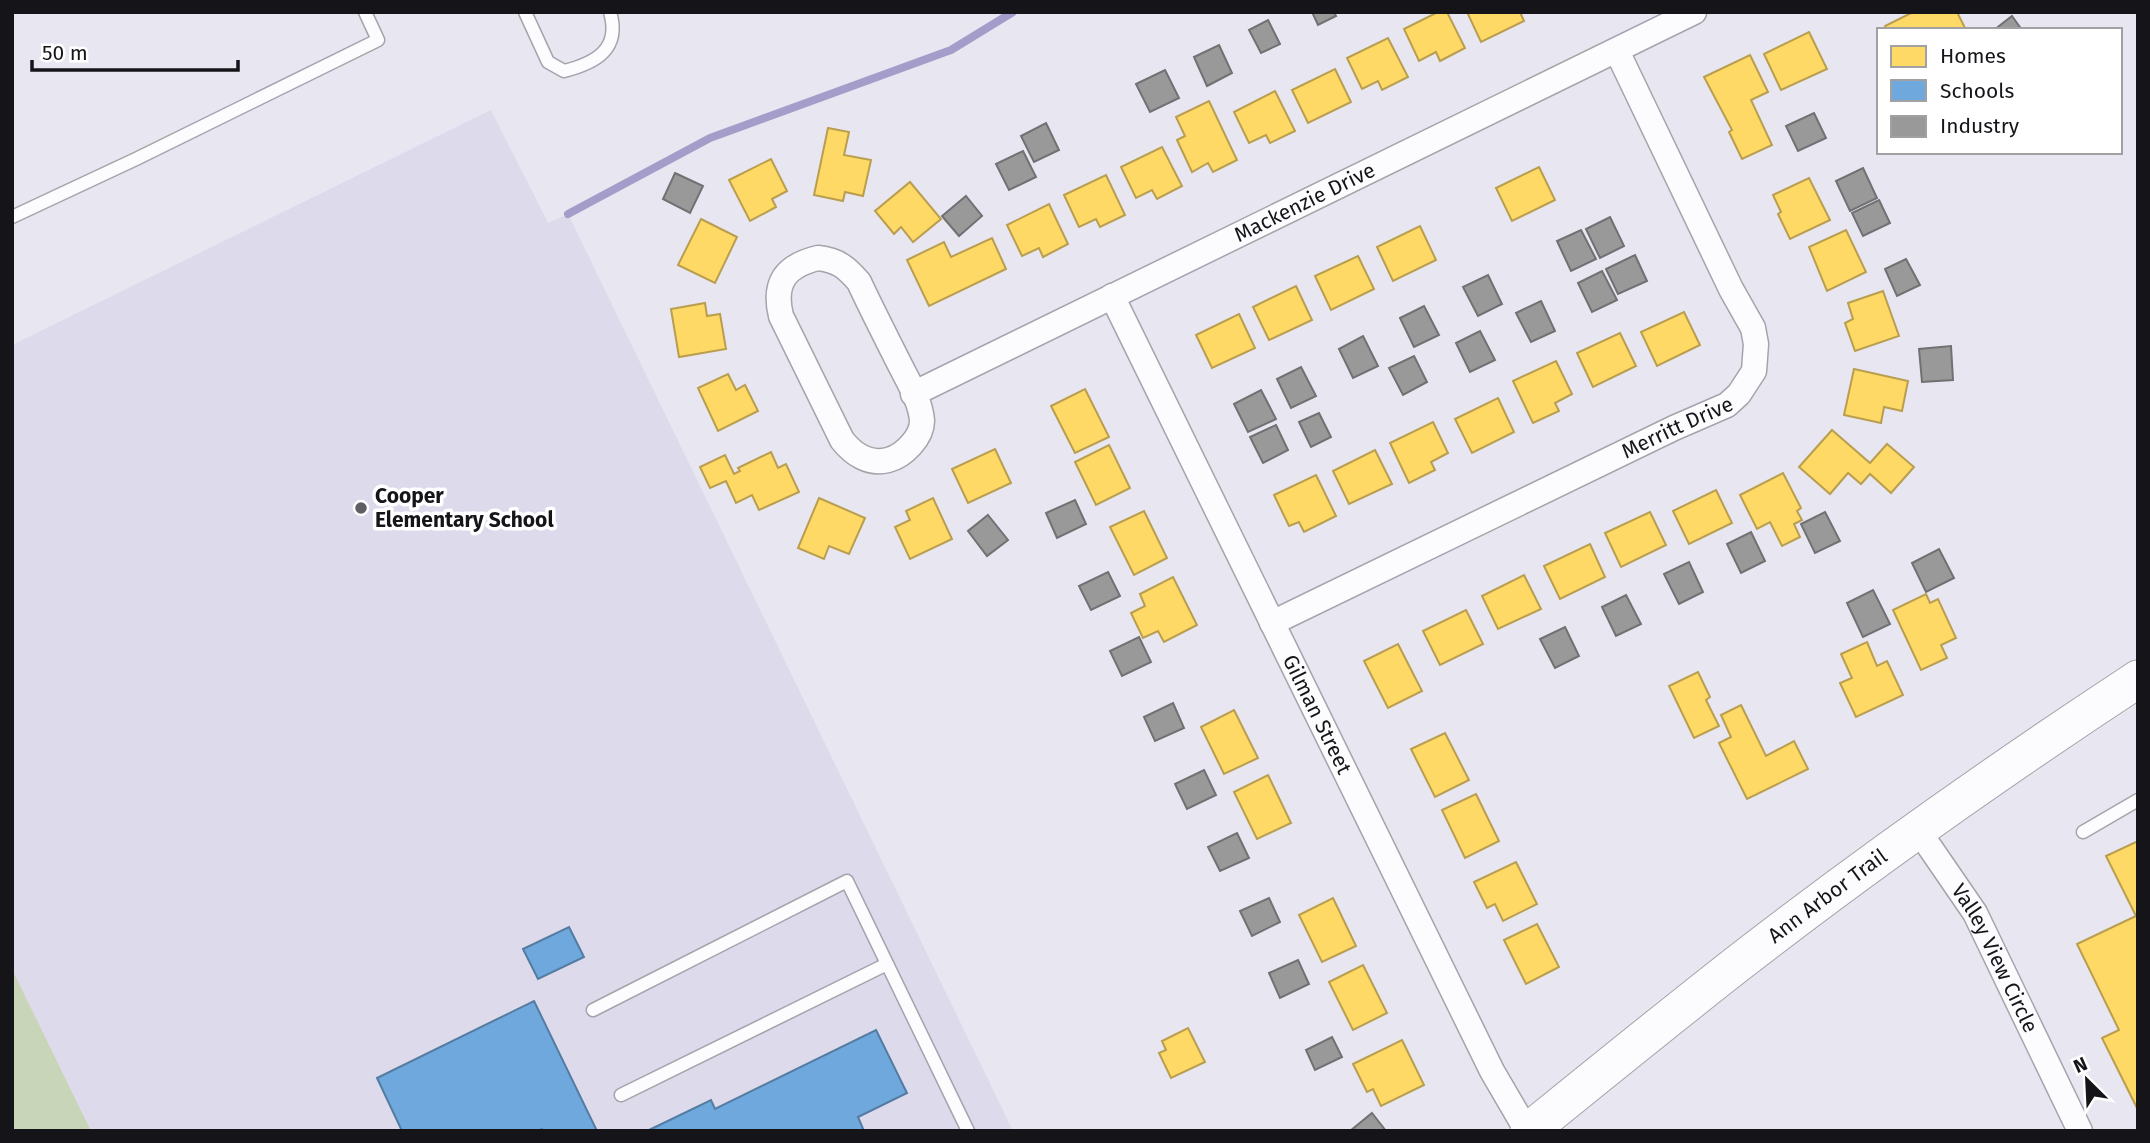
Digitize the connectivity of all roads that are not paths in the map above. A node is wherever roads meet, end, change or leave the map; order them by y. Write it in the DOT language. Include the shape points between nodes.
graph roads {
  1 [pos="365,12"];
  2 [pos="525,12"];
  3 [pos="610,12"];
  4 [pos="1694,12"];
  5 [pos="1617,51"];
  6 [pos="12,217"];
  7 [pos="1112,296"];
  8 [pos="914,394"];
  9 [pos="1272,623"];
  10 [pos="2138,679"];
  11 [pos="2138,800"];
  12 [pos="1918,830"];
  13 [pos="2083,832"];
  14 [pos="887,964"];
  15 [pos="593,1010"];
  16 [pos="621,1095"];
  17 [pos="968,1131"];
  18 [pos="1528,1131"];
  19 [pos="2080,1131"];
  1 -- 6 [label="lane" via="378,40"];
  2 -- 3 [label="lane" via="548,62 564,71 583,66 610,46"];
  4 -- 5 [label="street, Mackenzie Drive"];
  5 -- 7 [label="street, Mackenzie Drive"];
  5 -- 9 [label="street, Merritt Drive" via="1753,328 1757,355 1749,382 1727,405"];
  7 -- 8 [label="street, Mackenzie Drive"];
  7 -- 9 [label="street, Gilman Street"];
  8 -- 8 [label="street" via="922,424 900,455 885,461 862,458 851,451 781,316 780,284 790,270 818,258 832,259 847,268 859,282"];
  9 -- 18 [label="street, Gilman Street" via="1492,1071"];
  10 -- 12 [label="street, Ann Arbor Trail"];
  11 -- 13 [label="lane"];
  12 -- 18 [label="street, Ann Arbor Trail" via="1737,964"];
  12 -- 19 [label="street, Valley View Circle" via="1975,913"];
  14 -- 15 [label="lane" via="847,881"];
  14 -- 16 [label="lane"];
  14 -- 17 [label="lane"];
}
